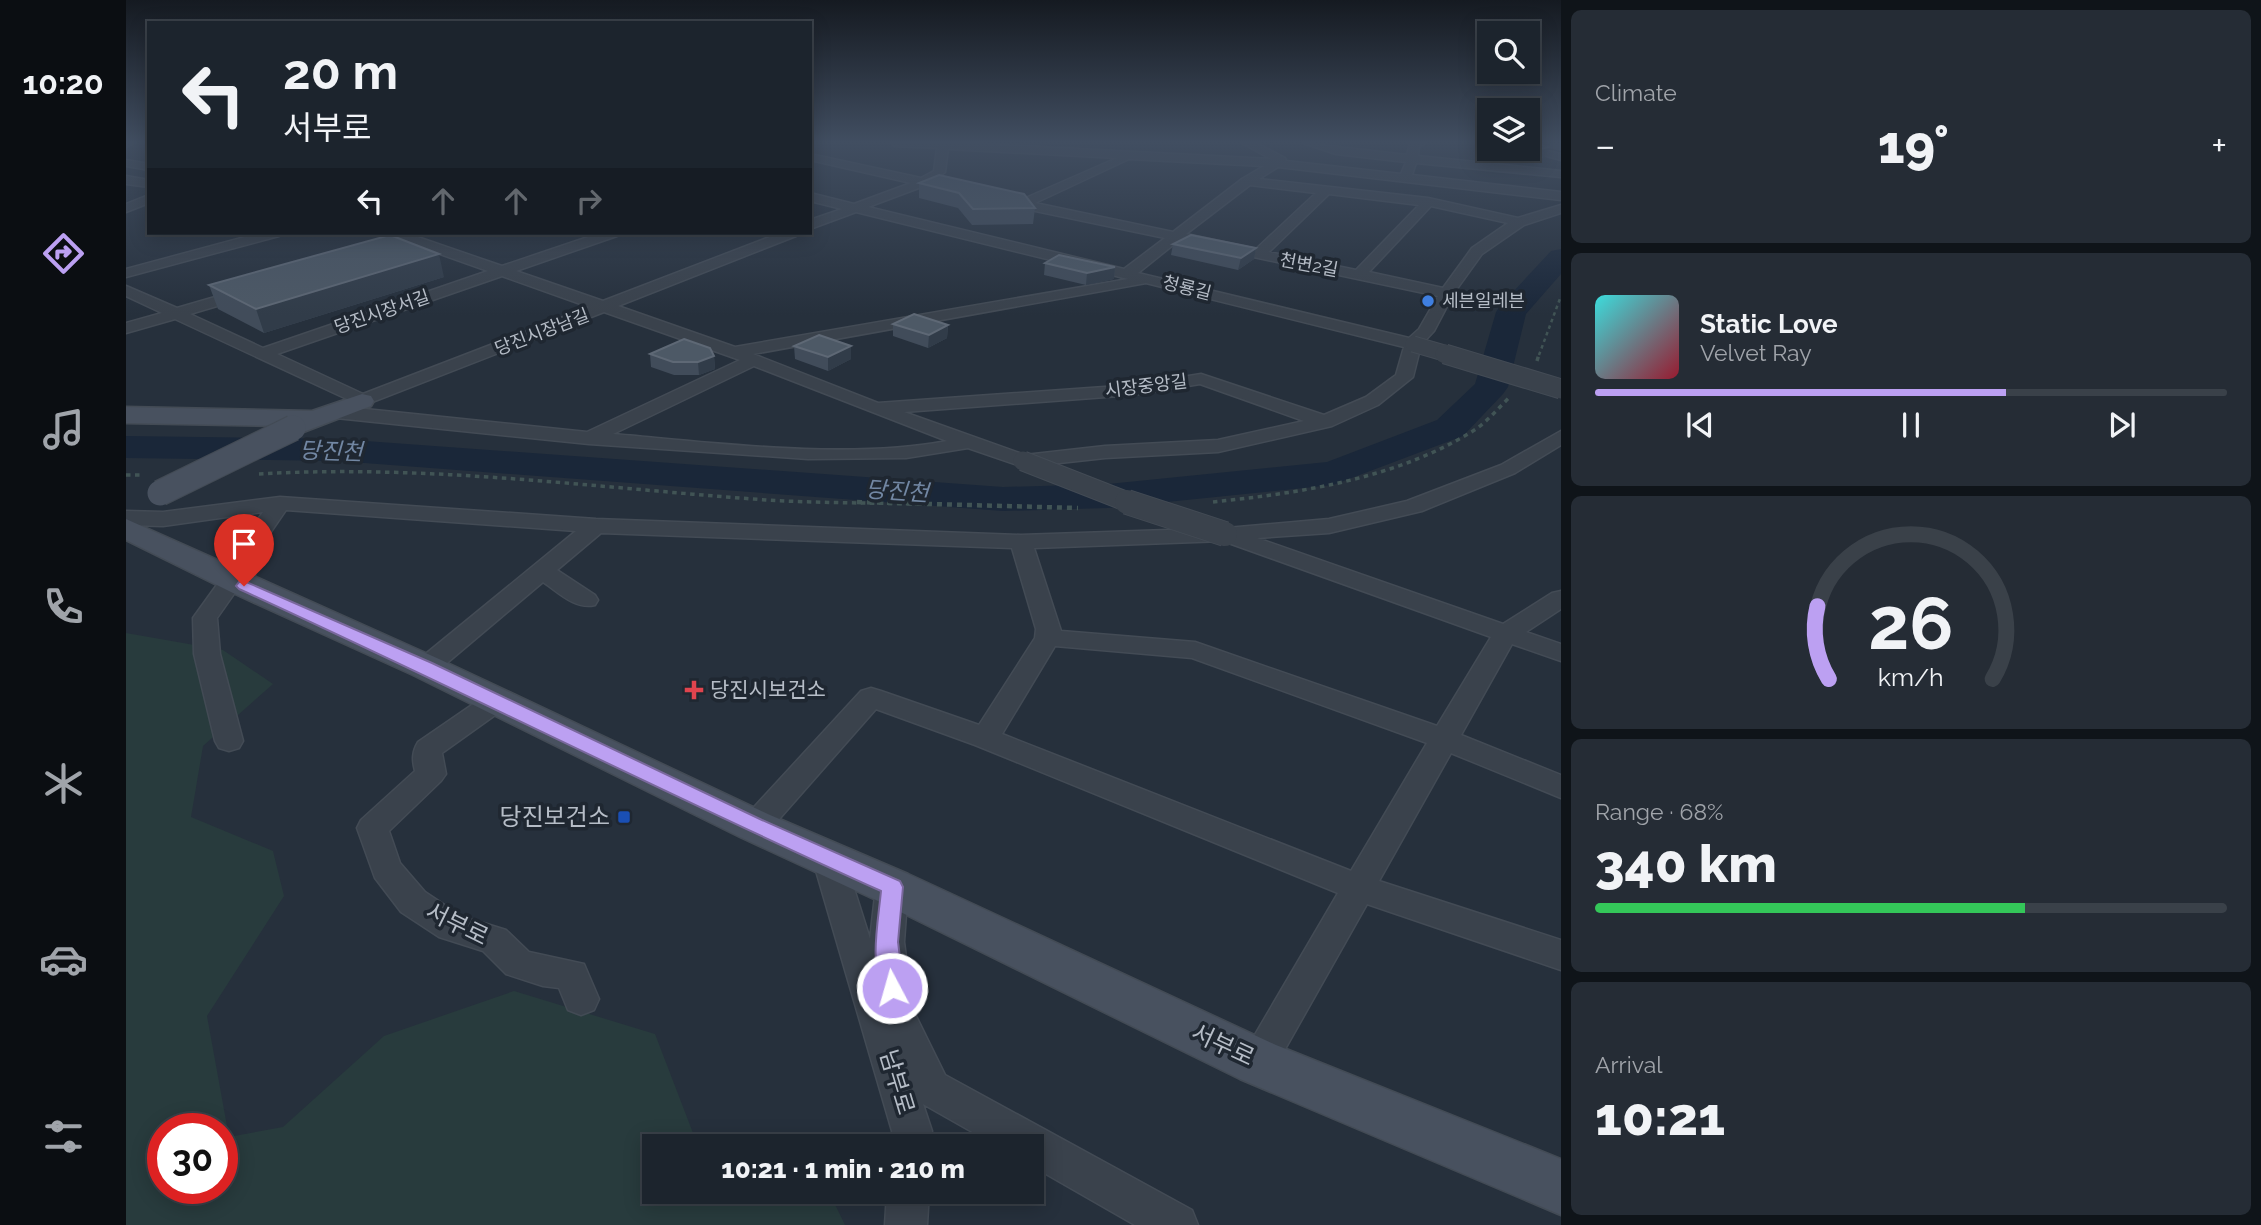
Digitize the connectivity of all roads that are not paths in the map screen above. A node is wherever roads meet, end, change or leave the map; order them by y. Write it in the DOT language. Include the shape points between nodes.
graph roads {
  1 [pos="146,200"];
  2 [pos="823,200"];
  3 [pos="875,200"];
  4 [pos="1005,200"];
  5 [pos="1031,200"];
  6 [pos="1222,200"];
  7 [pos="1315,200"];
  8 [pos="1412,200"];
  9 [pos="1428,202"];
  10 [pos="1023,204"];
  11 [pos="126,208"];
  12 [pos="854,208"];
  13 [pos="1561,209"];
  14 [pos="1519,222"];
  15 [pos="812,224"];
  16 [pos="209,235"];
  17 [pos="266,235"];
  18 [pos="400,235"];
  19 [pos="437,235"];
  20 [pos="606,235"];
  21 [pos="786,235"];
  22 [pos="1176,238"];
  23 [pos="417,241"];
  24 [pos="229,245"];
  25 [pos="391,249"];
  26 [pos="1258,255"];
  27 [pos="502,271"];
  28 [pos="126,273"];
  29 [pos="1127,274"];
  30 [pos="1359,275"];
  31 [pos="1147,279"];
  32 [pos="257,289"];
  33 [pos="126,290"];
  34 [pos="1447,293"];
  35 [pos="607,306"];
  36 [pos="177,314"];
  37 [pos="126,328"];
  38 [pos="1413,344"];
  39 [pos="734,352"];
  40 [pos="262,354"];
  41 [pos="754,360"];
  42 [pos="1561,389"];
  43 [pos="362,401"];
  44 [pos="876,409"];
  45 [pos="126,415"];
  46 [pos="312,420"];
  47 [pos="1325,422"];
  48 [pos="1561,437"];
  49 [pos="588,438"];
  50 [pos="970,442"];
  51 [pos="1023,461"];
  52 [pos="155,484"];
  53 [pos="280,503"];
  54 [pos="126,509"];
  55 [pos="126,518"];
  56 [pos="596,526"];
  57 [pos="126,528"];
  58 [pos="1226,534"];
  59 [pos="1021,542"];
  60 [pos="541,570"];
  61 [pos="238,583"];
  62 [pos="1561,598"];
  63 [pos="586,600"];
  64 [pos="1505,634"];
  65 [pos="1048,638"];
  66 [pos="1561,653"];
  67 [pos="426,667"];
  68 [pos="495,702"];
  69 [pos="985,738"];
  70 [pos="1444,739"];
  71 [pos="229,741"];
  72 [pos="1561,787"];
  73 [pos="755,826"];
  74 [pos="828,857"];
  75 [pos="892,887"];
  76 [pos="1359,888"];
  77 [pos="1561,955"];
  78 [pos="581,999"];
  79 [pos="1258,1062"];
  80 [pos="912,1134"];
  81 [pos="1561,1187"];
  82 [pos="907,1204"];
  83 [pos="906,1225"];
  84 [pos="1177,1225"];
  1 -- 11 [label="street"];
  2 -- 12 [label="street, 청룡길"];
  3 -- 12 [label="street"];
  4 -- 10 [label="street"];
  5 -- 10 [label="street"];
  6 -- 22 [label="street"];
  7 -- 26 [label="street, 천변2길"];
  8 -- 9 [label="street"];
  9 -- 14 [label="street"];
  9 -- 30 [label="street, 천변2길"];
  10 -- 22 [label="street, 천변2길"];
  12 -- 15 [label="street"];
  12 -- 29 [label="street, 청룡길"];
  13 -- 14 [label="street"];
  14 -- 34 [label="street" via="1477,251"];
  16 -- 24 [label="street"];
  17 -- 24 [label="street"];
  18 -- 23 [label="street, 시장중앙길"];
  19 -- 23 [label="street"];
  20 -- 27 [label="street"];
  21 -- 35 [label="street, 당진시장남길"];
  22 -- 26 [label="street, 천변2길"];
  22 -- 29 [label="street"];
  23 -- 25 [label="street"];
  23 -- 27 [label="street, 시장중앙길"];
  24 -- 28 [label="street"];
  26 -- 30 [label="street, 천변2길"];
  27 -- 35 [label="street, 시장중앙길"];
  27 -- 40 [label="street, 당진시장서길"];
  29 -- 31 [label="street, 청룡길"];
  30 -- 34 [label="street, 천변2길"];
  31 -- 38 [label="street, 청룡길"];
  31 -- 39 [label="street, 시장중앙길"];
  32 -- 36 [label="street"];
  33 -- 36 [label="street"];
  34 -- 38 [label="street" via="1426,331"];
  35 -- 39 [label="street, 시장중앙길"];
  35 -- 43 [label="street, 당진시장남길"];
  36 -- 37 [label="street"];
  36 -- 40 [label="street"];
  38 -- 42 [label="street, 청룡길, bridge"];
  38 -- 47 [label="street" via="1404,377 1372,401"];
  39 -- 41 [label="street, 시장중앙길"];
  40 -- 43 [label="street"];
  41 -- 44 [label="street, 시장중앙길"];
  41 -- 49 [label="street"];
  43 -- 46 [label="main road, 당진시장남길"];
  44 -- 47 [label="street, 시장중앙길" via="1133,390 1201,379"];
  44 -- 50 [label="street, 시장중앙길"];
  45 -- 46 [label="main road"];
  46 -- 49 [label="street"];
  46 -- 52 [label="main road, 당진시장남길, bridge"];
  47 -- 51 [label="street" via="1218,446"];
  48 -- 58 [label="street" via="1508,469 1413,506 1329,526"];
  49 -- 50 [label="street" via="798,454 930,452"];
  50 -- 51 [label="street, 시장중앙길"];
  51 -- 58 [label="street, 시장중앙길, bridge" via="1108,496"];
  52 -- 54 [label="street"];
  53 -- 55 [label="street, 시장중앙길" via="163,519"];
  53 -- 56 [label="street, 시장중앙길"];
  53 -- 61 [label="street" via="242,558"];
  56 -- 59 [label="street, 시장중앙길"];
  56 -- 60 [label="street"];
  57 -- 61 [label="main road, 서부로"];
  58 -- 59 [label="street, 시장중앙길"];
  58 -- 64 [label="street, 시장중앙길"];
  59 -- 65 [label="street"];
  60 -- 63 [label="street"];
  60 -- 67 [label="street"];
  61 -- 67 [label="main road, 서부로"];
  61 -- 71 [label="street" via="205,618 207,654"];
  62 -- 64 [label="street"];
  64 -- 66 [label="street, 시장중앙길"];
  64 -- 70 [label="street"];
  65 -- 69 [label="street"];
  65 -- 70 [label="street" via="1195,650"];
  67 -- 68 [label="main road, 서부로"];
  68 -- 73 [label="main road, 서부로"];
  68 -- 78 [label="street, 서부로" via="428,749 431,774 372,828 386,869 413,902 451,927 494,940 518,963 572,975"];
  69 -- 73 [label="street" via="871,697"];
  69 -- 76 [label="street"];
  70 -- 72 [label="street"];
  70 -- 76 [label="street"];
  73 -- 74 [label="main road, 서부로"];
  74 -- 75 [label="main road, 서부로"];
  74 -- 80 [label="street, 남부로"];
  75 -- 79 [label="main road, 서부로"];
  75 -- 84 [label="street" via="887,942 894,1011 931,1088"];
  76 -- 77 [label="street"];
  76 -- 79 [label="street"];
  79 -- 81 [label="main road, 서부로"];
  82 -- 83 [label="street"];
}
